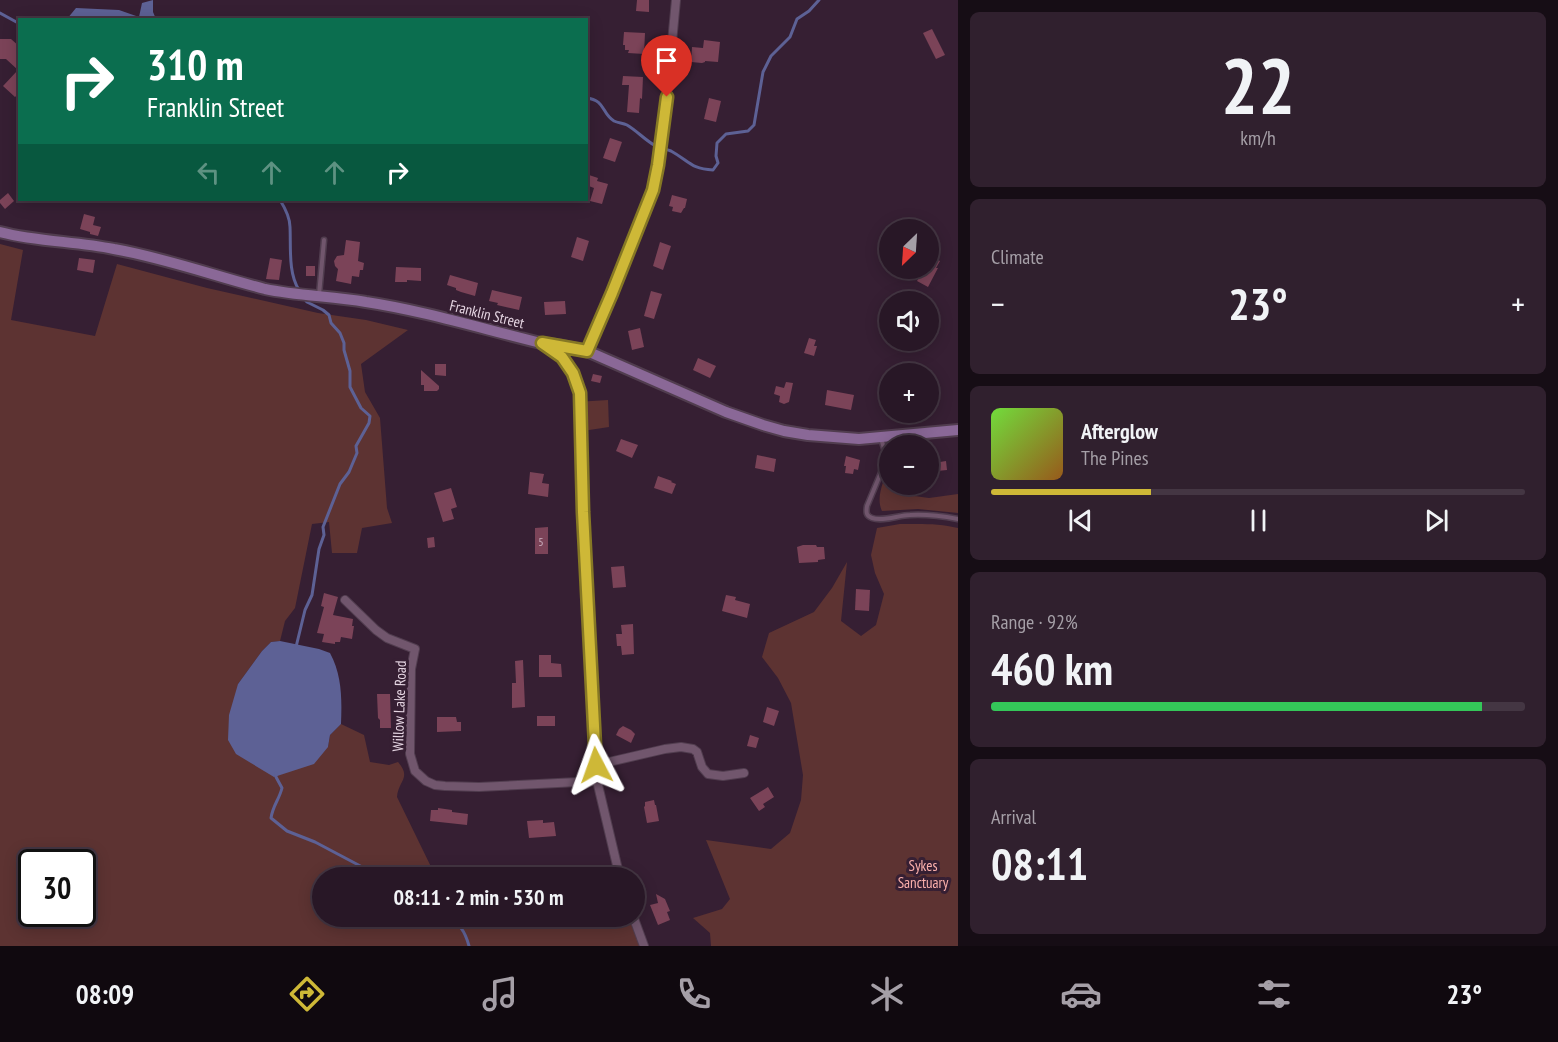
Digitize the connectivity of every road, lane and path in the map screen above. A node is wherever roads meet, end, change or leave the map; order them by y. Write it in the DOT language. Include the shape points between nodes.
graph roads {
  1 [pos="676,0"];
  2 [pos="0,232"];
  3 [pos="324,240"];
  4 [pos="319,296"];
  5 [pos="542,343"];
  6 [pos="587,351"];
  7 [pos="958,430"];
  8 [pos="903,435"];
  9 [pos="879,437"];
  10 [pos="879,480"];
  11 [pos="958,519"];
  12 [pos="345,600"];
  13 [pos="596,765"];
  14 [pos="744,774"];
  15 [pos="598,782"];
  16 [pos="617,867"];
  17 [pos="637,927"];
  18 [pos="645,946"];
  1 -- 6 [label="street" via="657,177"];
  2 -- 4 [label="main road, Franklin Street" via="140,254 265,289"];
  3 -- 4 [label="lane"];
  4 -- 5 [label="main road, Franklin Street" via="405,310"];
  5 -- 6 [label="main road, Franklin Street"];
  5 -- 13 [label="street" via="562,357 580,393"];
  6 -- 9 [label="main road, Franklin Street" via="763,425 808,435"];
  7 -- 8 [label="main road, Franklin Street"];
  10 -- 11 [label="lane" via="866,511 872,518 924,515"];
  12 -- 15 [label="street, Willow Lake Road" via="387,638 415,649 411,669 410,754 415,771 426,781 468,787"];
  13 -- 14 [label="street" via="681,747 697,752 708,774"];
  13 -- 15 [label="street"];
  15 -- 16 [label="street"];
  17 -- 18 [label="street"];
}
